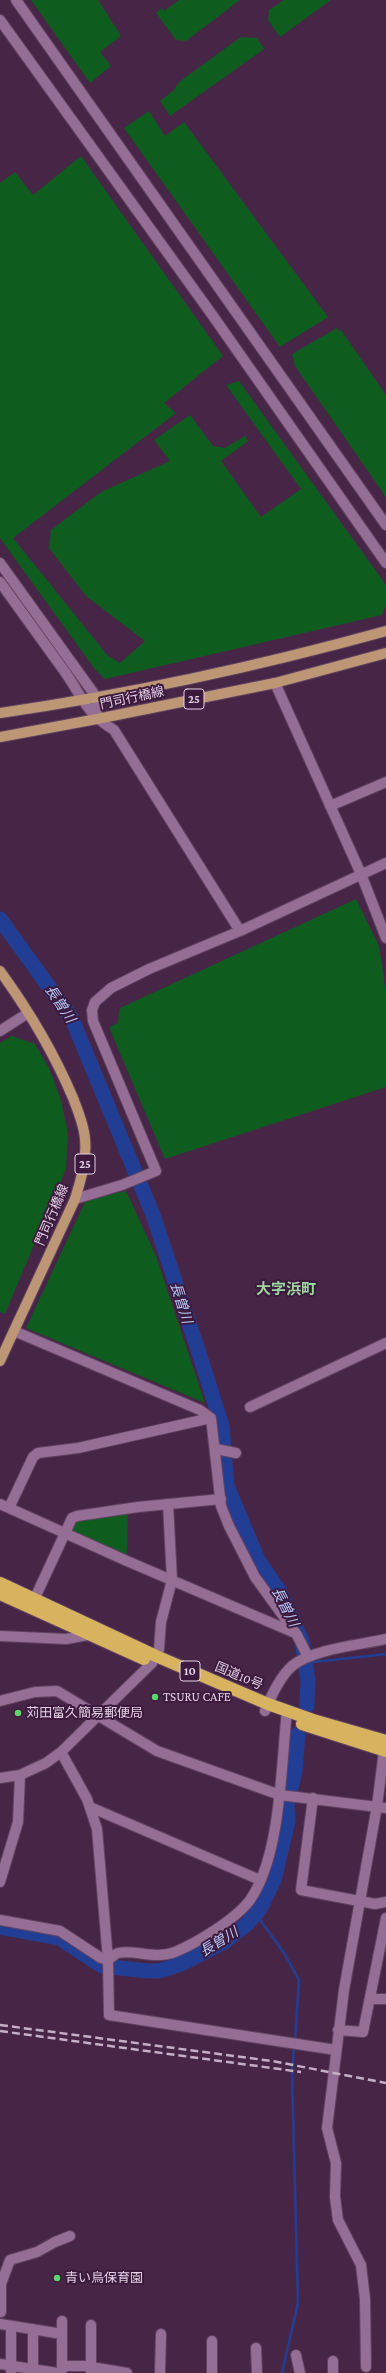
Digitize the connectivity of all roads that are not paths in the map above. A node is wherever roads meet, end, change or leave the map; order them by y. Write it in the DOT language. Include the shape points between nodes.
graph roads {
  1 [pos="16,0"];
  2 [pos="0,20"];
  3 [pos="386,526"];
  4 [pos="0,563"];
  5 [pos="386,563"];
  6 [pos="0,582"];
  7 [pos="386,631"];
  8 [pos="386,653"];
  9 [pos="275,682"];
  10 [pos="97,698"];
  11 [pos="81,701"];
  12 [pos="0,713"];
  13 [pos="97,720"];
  14 [pos="0,736"];
  15 [pos="386,782"];
  16 [pos="330,806"];
  17 [pos="386,863"];
  18 [pos="361,874"];
  19 [pos="240,931"];
  20 [pos="386,938"];
  21 [pos="0,971"];
  22 [pos="28,1013"];
  23 [pos="0,1031"];
  24 [pos="75,1199"];
  25 [pos="14,1331"];
  26 [pos="385,1345"];
  27 [pos="0,1361"];
  28 [pos="250,1407"];
  29 [pos="211,1418"];
  30 [pos="218,1450"];
  31 [pos="236,1453"];
  32 [pos="221,1499"];
  33 [pos="168,1504"];
  34 [pos="4,1506"];
  35 [pos="66,1533"];
  36 [pos="172,1580"];
  37 [pos="0,1583"];
  38 [pos="0,1594"];
  39 [pos="34,1600"];
  40 [pos="107,1632"];
  41 [pos="92,1635"];
  42 [pos="297,1635"];
  43 [pos="0,1636"];
  44 [pos="386,1639"];
  45 [pos="308,1657"];
  46 [pos="154,1659"];
  47 [pos="0,1701"];
  48 [pos="267,1707"];
  49 [pos="98,1715"];
  50 [pos="287,1715"];
  51 [pos="385,1744"];
  52 [pos="61,1752"];
  53 [pos="20,1775"];
  54 [pos="0,1778"];
  55 [pos="280,1795"];
  56 [pos="313,1798"];
  57 [pos="90,1807"];
  58 [pos="381,1807"];
  59 [pos="260,1880"];
  60 [pos="0,1882"];
  61 [pos="358,1900"];
  62 [pos="386,1902"];
  63 [pos="386,1918"];
  64 [pos="0,1920"];
  65 [pos="108,1960"];
  66 [pos="386,1998"];
  67 [pos="370,1999"];
  68 [pos="338,2030"];
  69 [pos="336,2050"];
  70 [pos="70,2236"];
  71 [pos="1,2312"];
  72 [pos="62,2321"];
  73 [pos="0,2324"];
  74 [pos="91,2325"];
  75 [pos="11,2326"];
  76 [pos="33,2329"];
  77 [pos="62,2334"];
  78 [pos="161,2334"];
  79 [pos="212,2340"];
  80 [pos="256,2348"];
  81 [pos="296,2355"];
  82 [pos="333,2361"];
  83 [pos="0,2364"];
  84 [pos="366,2367"];
  85 [pos="11,2370"];
  86 [pos="33,2371"];
  87 [pos="60,2371"];
  88 [pos="91,2371"];
  89 [pos="127,2373"];
  90 [pos="160,2373"];
  91 [pos="212,2373"];
  92 [pos="257,2373"];
  93 [pos="300,2373"];
  94 [pos="333,2373"];
  1 -- 3 [label="street"];
  2 -- 5 [label="street" via="213,316"];
  4 -- 10 [label="street"];
  6 -- 11 [label="street" via="71,680"];
  7 -- 10 [label="main road, 門司行橋線 / 25" via="292,657"];
  8 -- 9 [label="main road, 門司行橋線 / 25"];
  9 -- 13 [label="main road, 門司行橋線 / 25"];
  9 -- 16 [label="street"];
  10 -- 11 [label="main road, 門司行橋線 / 25"];
  10 -- 13 [label="street"];
  11 -- 12 [label="main road, 門司行橋線 / 25"];
  11 -- 13 [label="street"];
  13 -- 14 [label="main road, 門司行橋線 / 25"];
  13 -- 19 [label="street" via="114,730"];
  15 -- 16 [label="street"];
  16 -- 18 [label="street"];
  17 -- 18 [label="street"];
  18 -- 19 [label="street"];
  18 -- 20 [label="street"];
  19 -- 24 [label="street" via="143,972 111,988 95,1002 92,1010 94,1022 156,1171 122,1185"];
  21 -- 22 [label="main road, 門司行橋線 / 25"];
  22 -- 23 [label="street"];
  22 -- 24 [label="main road, 門司行橋線 / 25" via="64,1078 82,1126 86,1155"];
  24 -- 25 [label="main road, 門司行橋線 / 25"];
  25 -- 27 [label="main road, 門司行橋線 / 25"];
  25 -- 29 [label="street" via="200,1410"];
  26 -- 28 [label="street"];
  29 -- 30 [label="street"];
  29 -- 34 [label="street" via="78,1448 38,1453 33,1457"];
  30 -- 31 [label="street"];
  30 -- 32 [label="street"];
  32 -- 33 [label="street"];
  32 -- 42 [label="street" via="229,1526 255,1577"];
  33 -- 35 [label="street" via="77,1516 72,1518"];
  33 -- 36 [label="street"];
  34 -- 35 [label="street"];
  35 -- 36 [label="street"];
  35 -- 39 [label="street"];
  36 -- 42 [label="street"];
  36 -- 46 [label="street" via="161,1622 159,1649"];
  37 -- 39 [label="highway, 国道10号 / 10"];
  38 -- 41 [label="highway, 国道10号 / 10"];
  39 -- 40 [label="highway, 国道10号 / 10"];
  40 -- 41 [label="street"];
  40 -- 46 [label="highway, 国道10号 / 10"];
  41 -- 43 [label="street" via="66,1639"];
  41 -- 46 [label="highway, 国道10号 / 10"];
  42 -- 45 [label="street"];
  44 -- 45 [label="street"];
  45 -- 48 [label="street" via="292,1666 274,1690"];
  46 -- 48 [label="highway, 国道10号 / 10"];
  46 -- 49 [label="street"];
  47 -- 49 [label="street" via="35,1692 57,1691"];
  48 -- 50 [label="highway, 国道10号 / 10"];
  49 -- 52 [label="street"];
  49 -- 55 [label="street" via="157,1751"];
  50 -- 51 [label="highway, 国道10号 / 10" via="321,1732"];
  50 -- 55 [label="street"];
  51 -- 58 [label="street"];
  52 -- 53 [label="street" via="46,1763"];
  52 -- 57 [label="street"];
  53 -- 54 [label="street"];
  53 -- 60 [label="street" via="18,1822"];
  55 -- 56 [label="street"];
  55 -- 59 [label="street" via="268,1861"];
  56 -- 58 [label="street"];
  56 -- 61 [label="street" via="301,1890"];
  57 -- 59 [label="street"];
  57 -- 65 [label="street" via="97,1830"];
  58 -- 61 [label="street"];
  59 -- 65 [label="street" via="250,1900 242,1908 220,1926 176,1951 163,1956 118,1953"];
  61 -- 62 [label="street" via="375,1904"];
  61 -- 68 [label="street"];
  63 -- 67 [label="street"];
  64 -- 65 [label="street" via="60,1931"];
  65 -- 69 [label="street" via="109,2015"];
  66 -- 67 [label="street"];
  67 -- 68 [label="street" via="363,2032"];
  68 -- 69 [label="street"];
  69 -- 84 [label="street" via="328,2128 330,2146 336,2163 335,2197 338,2220 361,2265 366,2299"];
  70 -- 71 [label="street" via="37,2252 10,2260 1,2284"];
  72 -- 77 [label="street"];
  73 -- 75 [label="street"];
  74 -- 88 [label="street"];
  75 -- 76 [label="street"];
  75 -- 85 [label="street"];
  76 -- 77 [label="street"];
  76 -- 86 [label="street"];
  77 -- 87 [label="street"];
  78 -- 90 [label="street"];
  79 -- 91 [label="street"];
  80 -- 92 [label="street"];
  81 -- 93 [label="street"];
  82 -- 94 [label="street"];
  83 -- 85 [label="street"];
  85 -- 86 [label="street"];
  86 -- 87 [label="street"];
  87 -- 88 [label="street" via="85,2366"];
  88 -- 89 [label="street"];
}
